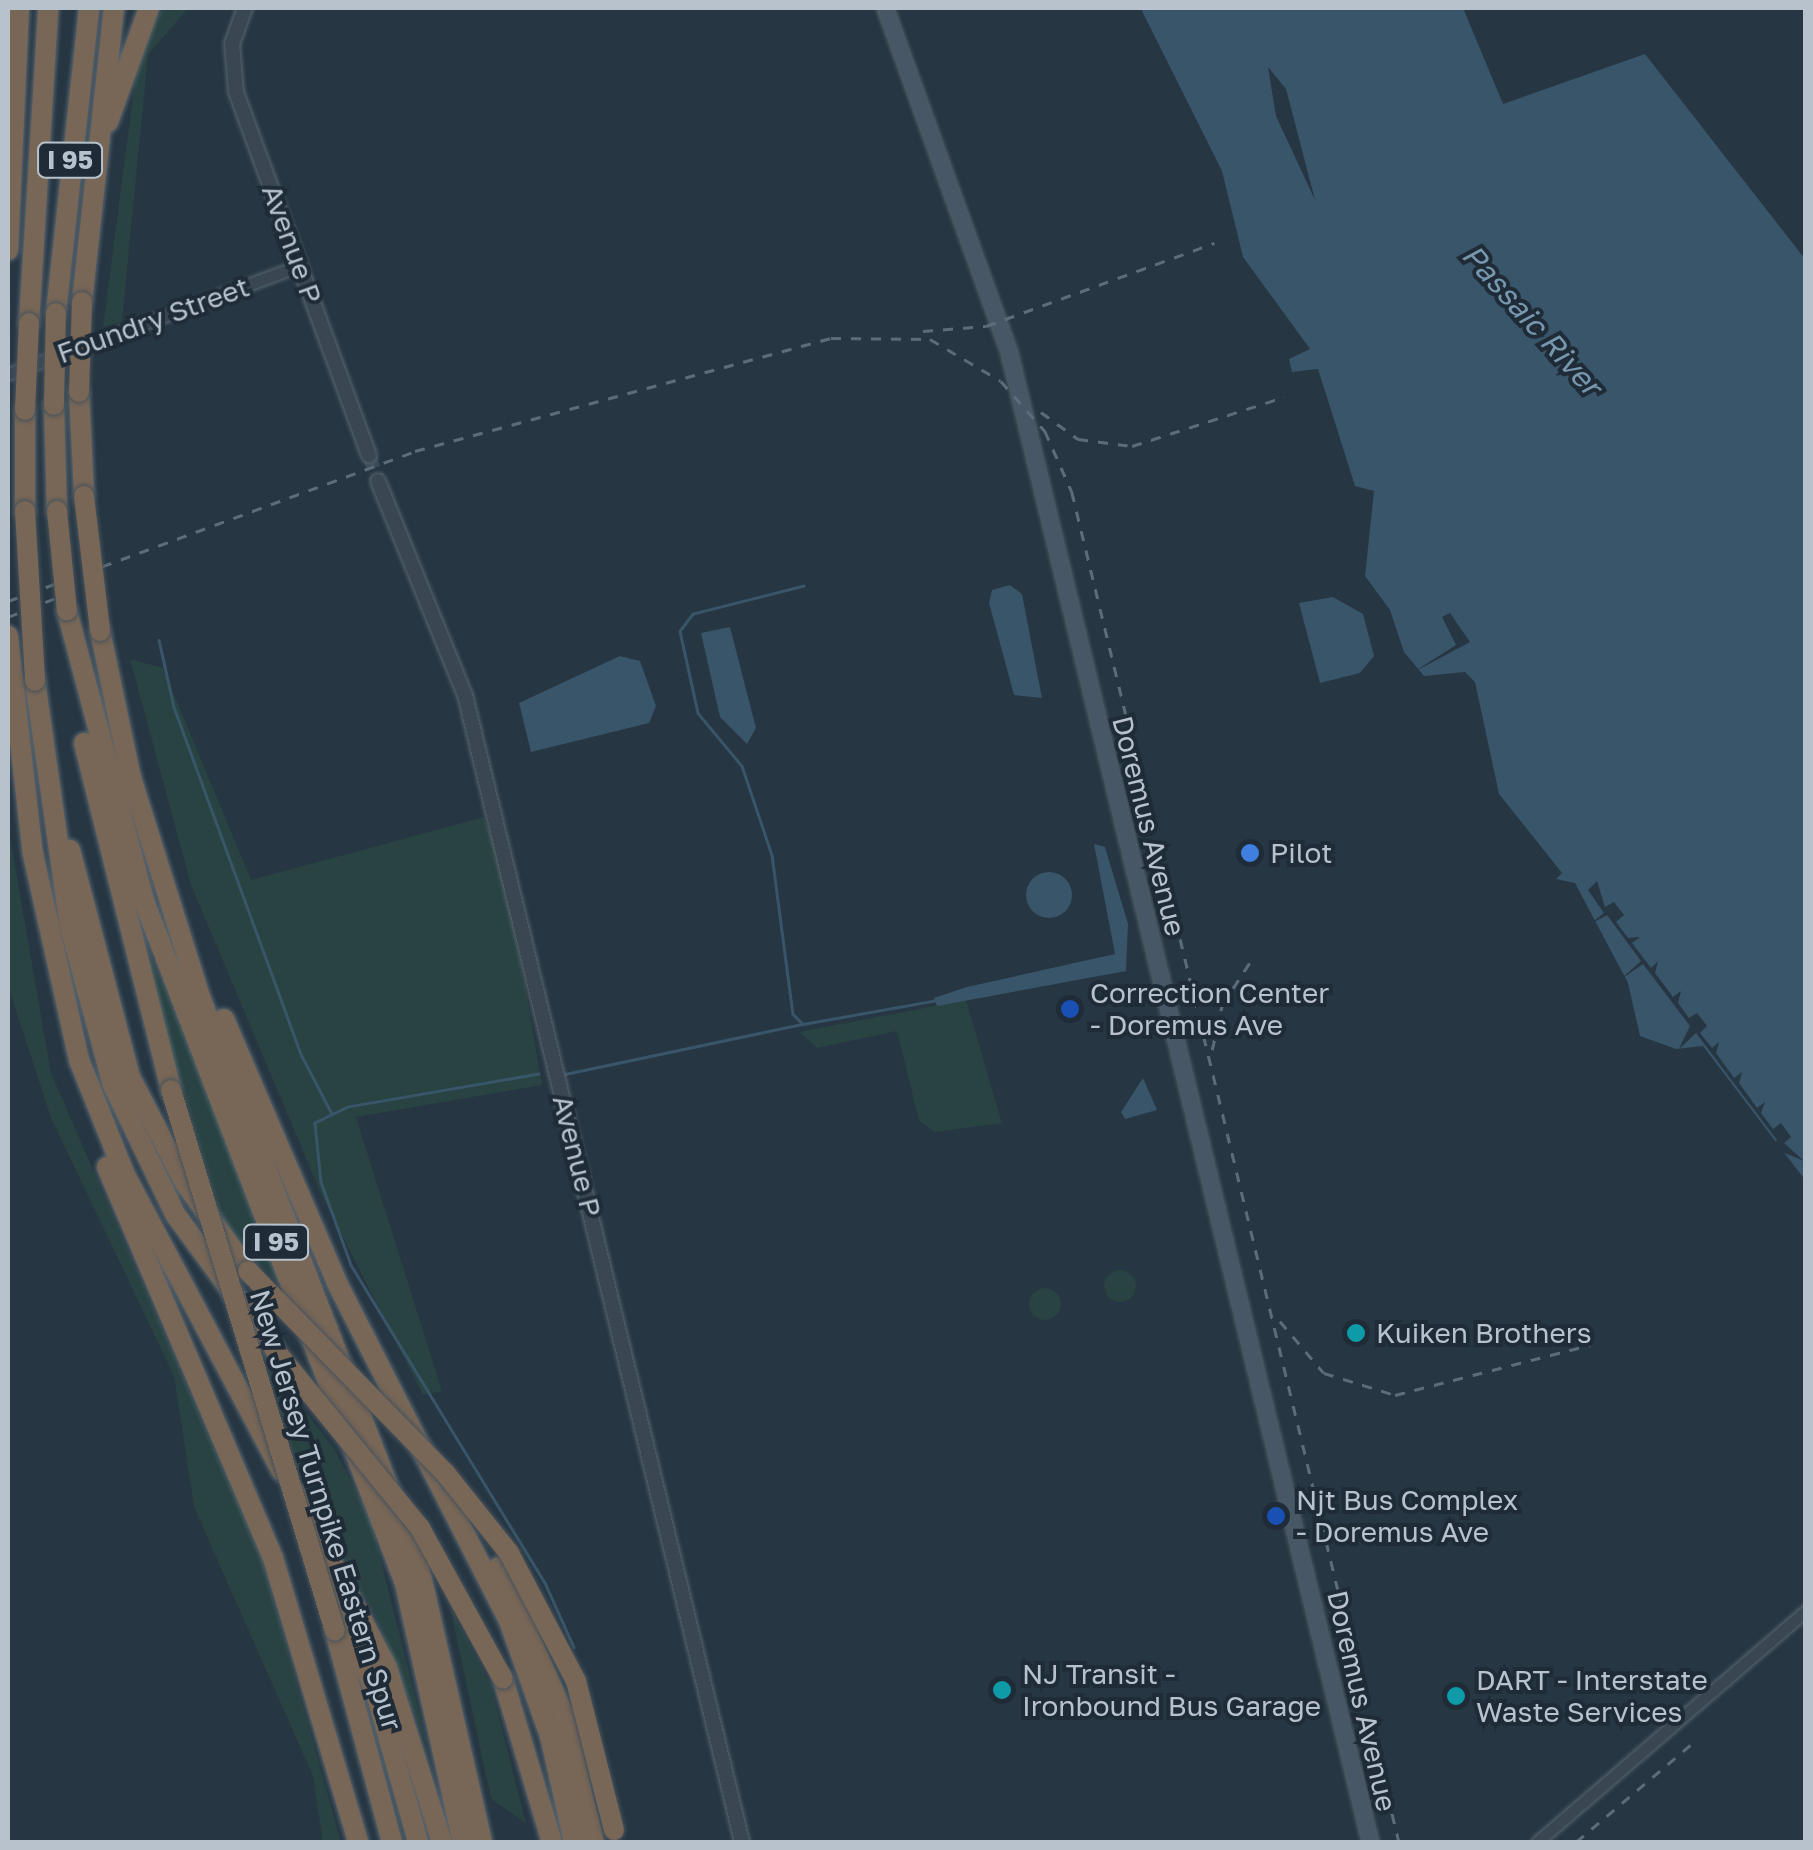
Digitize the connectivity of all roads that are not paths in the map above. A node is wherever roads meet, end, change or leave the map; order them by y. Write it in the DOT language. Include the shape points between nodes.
graph roads {
  1 [pos="19,8"];
  2 [pos="48,8"];
  3 [pos="89,8"];
  4 [pos="114,8"];
  5 [pos="149,8"];
  6 [pos="245,8"];
  7 [pos="884,8"];
  8 [pos="97,152"];
  9 [pos="8,250"];
  10 [pos="299,266"];
  11 [pos="8,374"];
  12 [pos="369,455"];
  13 [pos="378,482"];
  14 [pos="8,636"];
  15 [pos="72,648"];
  16 [pos="39,726"];
  17 [pos="183,937"];
  18 [pos="72,1036"];
  19 [pos="366,1340"];
  20 [pos="284,1475"];
  21 [pos="1806,1610"];
  22 [pos="504,1679"];
  23 [pos="348,1690"];
  24 [pos="614,1836"];
  25 [pos="358,1842"];
  26 [pos="378,1842"];
  27 [pos="392,1842"];
  28 [pos="418,1842"];
  29 [pos="442,1842"];
  30 [pos="463,1842"];
  31 [pos="482,1842"];
  32 [pos="539,1842"];
  33 [pos="552,1842"];
  34 [pos="574,1842"];
  35 [pos="594,1842"];
  36 [pos="742,1842"];
  37 [pos="1370,1842"];
  38 [pos="1537,1842"];
  1 -- 9 [label="highway, I 95"];
  2 -- 16 [label="highway, I 95, bridge" via="26,410 25,511"];
  3 -- 15 [label="highway, New Jersey Turnpike Eastern Spur / I 95, bridge" via="56,313 57,510"];
  4 -- 8 [label="highway, New Jersey Turnpike Eastern Spur / I 95"];
  5 -- 8 [label="highway"];
  6 -- 10 [label="street, Avenue P" via="235,30 236,92"];
  7 -- 37 [label="main road, Doremus Avenue" via="1016,383"];
  8 -- 17 [label="highway, New Jersey Turnpike Eastern Spur / I 95, bridge" via="82,302 84,496 100,631 134,788"];
  10 -- 11 [label="street, Foundry Street"];
  10 -- 12 [label="street, Avenue P"];
  13 -- 36 [label="street, Avenue P" via="465,694"];
  14 -- 18 [label="highway" via="39,894"];
  15 -- 23 [label="highway, New Jersey Turnpike Eastern Spur / I 95, bridge" via="111,874"];
  15 -- 30 [label="highway, New Jersey Turnpike Eastern Spur / I 95" via="144,902 402,1573"];
  16 -- 22 [label="highway, I 95, bridge" via="70,927 112,1086 174,1214 426,1536"];
  16 -- 24 [label="highway, bridge" via="124,1060 175,1166 248,1271 446,1474 510,1553 576,1681"];
  17 -- 19 [label="highway, New Jersey Turnpike Eastern Spur / I 95"];
  17 -- 31 [label="highway, New Jersey Turnpike Eastern Spur / I 95" via="409,1535 453,1689"];
  18 -- 20 [label="highway" via="125,1175"];
  18 -- 25 [label="highway" via="86,1116 277,1568"];
  19 -- 34 [label="highway, New Jersey Turnpike Eastern Spur / I 95" via="508,1618 550,1736"];
  19 -- 35 [label="highway" via="531,1633 569,1734"];
  20 -- 28 [label="highway" via="367,1668"];
  20 -- 29 [label="highway" via="387,1668"];
  21 -- 38 [label="street"];
  22 -- 32 [label="highway, I 95"];
  22 -- 33 [label="highway, I 95"];
  23 -- 26 [label="highway"];
  23 -- 27 [label="highway, New Jersey Turnpike Eastern Spur"];
}
